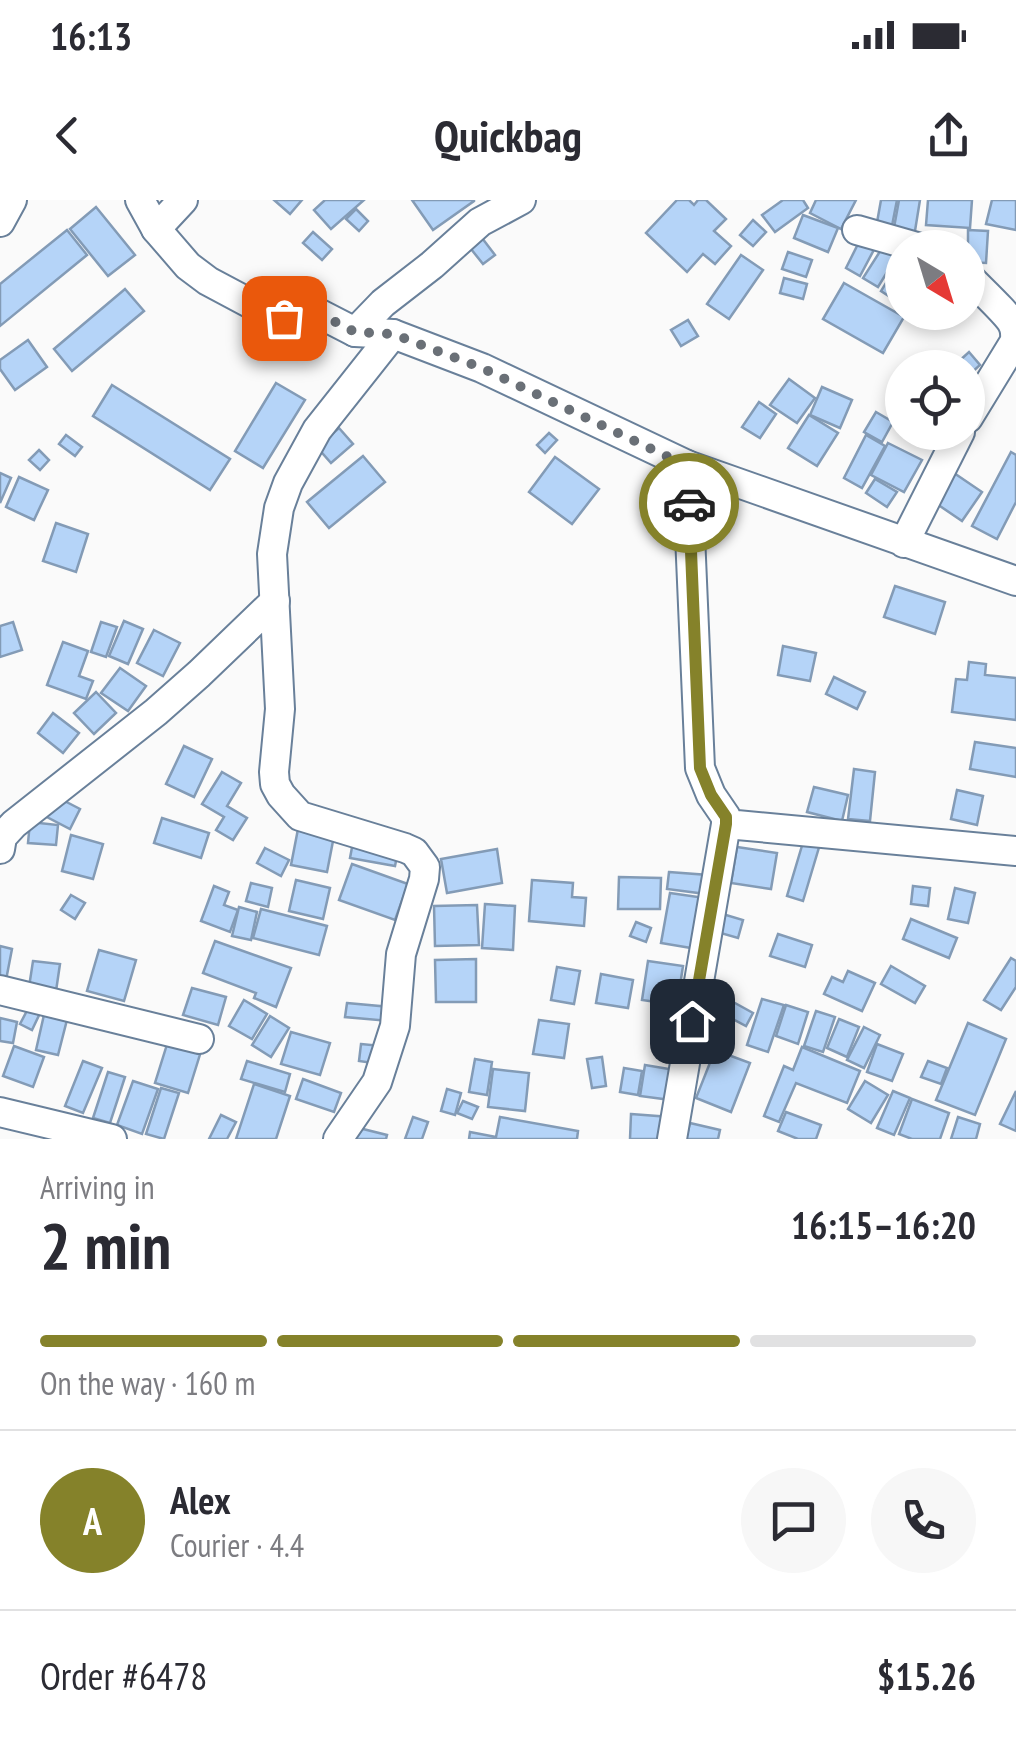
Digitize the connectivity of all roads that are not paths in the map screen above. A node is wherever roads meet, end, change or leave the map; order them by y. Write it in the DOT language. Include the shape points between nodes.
graph roads {
  1 [pos="12,200"];
  2 [pos="140,200"];
  3 [pos="183,200"];
  4 [pos="522,200"];
  5 [pos="0,222"];
  6 [pos="156,229"];
  7 [pos="857,230"];
  8 [pos="885,238"];
  9 [pos="985,295"];
  10 [pos="355,332"];
  11 [pos="393,334"];
  12 [pos="1015,341"];
  13 [pos="985,390"];
  14 [pos="951,450"];
  15 [pos="687,466"];
  16 [pos="904,543"];
  17 [pos="1016,581"];
  18 [pos="275,601"];
  19 [pos="726,824"];
  20 [pos="1,842"];
  21 [pos="1016,851"];
  22 [pos="0,990"];
  23 [pos="198,1039"];
  24 [pos="0,1112"];
  25 [pos="112,1139"];
  26 [pos="338,1139"];
  27 [pos="672,1139"];
  1 -- 5 [label="street"];
  2 -- 6 [label="street"];
  3 -- 6 [label="street"];
  4 -- 10 [label="street" via="480,222"];
  6 -- 10 [label="street" via="188,266 230,294 284,318 318,313"];
  7 -- 8 [label="street"];
  9 -- 12 [label="street" via="1016,328"];
  10 -- 11 [label="street"];
  11 -- 15 [label="street" via="482,368"];
  11 -- 18 [label="street" via="317,430 288,482 274,532"];
  12 -- 13 [label="street"];
  14 -- 16 [label="street"];
  15 -- 16 [label="street"];
  15 -- 19 [label="street" via="700,768"];
  16 -- 17 [label="street"];
  18 -- 20 [label="street" via="171,700 22,817"];
  18 -- 26 [label="street" via="280,709 274,772 281,795 306,818 405,848 425,867 401,954 395,1026 377,1082"];
  19 -- 21 [label="street"];
  19 -- 27 [label="street"];
  22 -- 23 [label="street"];
  24 -- 25 [label="street"];
}
